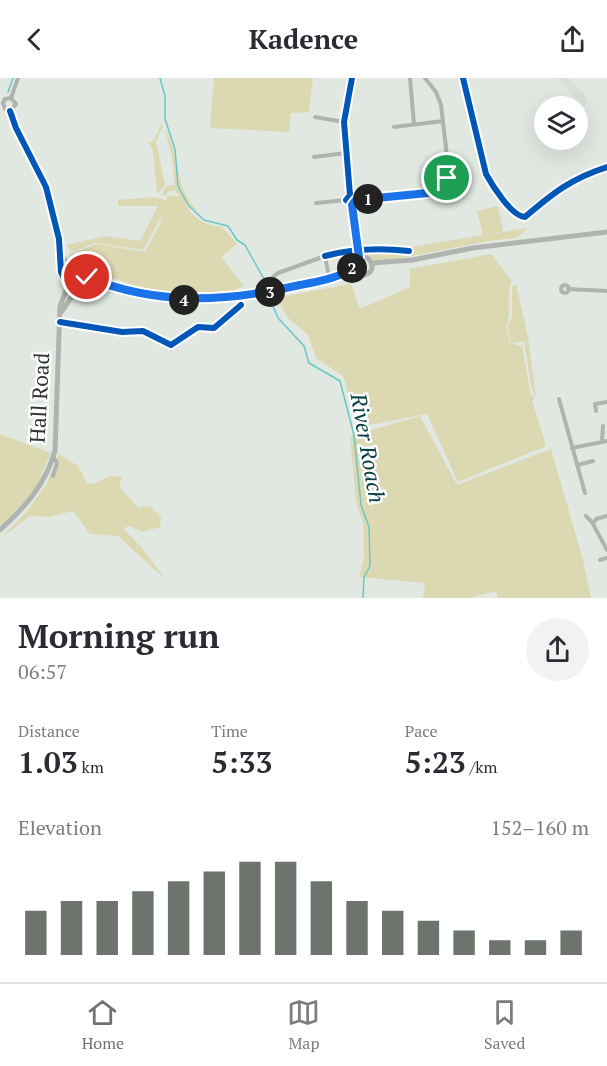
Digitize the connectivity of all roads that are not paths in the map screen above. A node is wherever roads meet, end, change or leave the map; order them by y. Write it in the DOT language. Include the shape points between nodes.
graph roads {
  1 [pos="18,78"];
  2 [pos="352,78"];
  3 [pos="410,78"];
  4 [pos="426,79"];
  5 [pos="462,79"];
  6 [pos="11,98"];
  7 [pos="2,103"];
  8 [pos="10,111"];
  9 [pos="315,117"];
  10 [pos="443,121"];
  11 [pos="344,122"];
  12 [pos="414,124"];
  13 [pos="394,127"];
  14 [pos="346,153"];
  15 [pos="314,157"];
  16 [pos="607,166"];
  17 [pos="350,195"];
  18 [pos="346,200"];
  19 [pos="356,200"];
  20 [pos="316,203"];
  21 [pos="352,205"];
  22 [pos="607,233"];
  23 [pos="60,250"];
  24 [pos="409,251"];
  25 [pos="359,254"];
  26 [pos="325,256"];
  27 [pos="372,265"];
  28 [pos="354,271"];
  29 [pos="71,272"];
  30 [pos="79,274"];
  31 [pos="329,277"];
  32 [pos="319,281"];
  33 [pos="67,283"];
  34 [pos="78,285"];
  35 [pos="262,286"];
  36 [pos="568,289"];
  37 [pos="122,290"];
  38 [pos="607,291"];
  39 [pos="241,305"];
  40 [pos="60,322"];
  41 [pos="594,398"];
  42 [pos="559,399"];
  43 [pos="607,402"];
  44 [pos="595,404"];
  45 [pos="596,411"];
  46 [pos="603,426"];
  47 [pos="605,441"];
  48 [pos="572,448"];
  49 [pos="53,456"];
  50 [pos="593,461"];
  51 [pos="577,465"];
  52 [pos="53,476"];
  53 [pos="585,493"];
  54 [pos="586,516"];
  55 [pos="607,516"];
  56 [pos="593,523"];
  57 [pos="0,530"];
  58 [pos="607,550"];
  59 [pos="607,558"];
  60 [pos="600,560"];
  1 -- 6 [label="street"];
  2 -- 11 [label="street"];
  3 -- 12 [label="street"];
  4 -- 10 [label="street" via="439,98"];
  5 -- 16 [label="street" via="486,174 518,215 525,217 558,188"];
  6 -- 7 [label="street"];
  6 -- 8 [label="street" via="16,104"];
  7 -- 8 [label="street"];
  8 -- 23 [label="street, Hall Road" via="46,187"];
  9 -- 11 [label="street"];
  10 -- 12 [label="street"];
  10 -- 19 [label="street" via="448,172 440,189"];
  11 -- 14 [label="street"];
  12 -- 13 [label="street"];
  14 -- 15 [label="street"];
  14 -- 17 [label="street"];
  17 -- 18 [label="street"];
  17 -- 19 [label="street"];
  18 -- 20 [label="street"];
  18 -- 21 [label="street"];
  19 -- 21 [label="street"];
  21 -- 25 [label="street"];
  22 -- 27 [label="main road" via="473,248"];
  23 -- 29 [label="street, Hall Road"];
  23 -- 33 [label="street, Hall Road" via="61,272"];
  24 -- 25 [label="street" via="390,249"];
  25 -- 26 [label="street"];
  25 -- 27 [label="main road"];
  25 -- 28 [label="main road" via="353,262"];
  26 -- 31 [label="street"];
  26 -- 35 [label="street" via="278,273"];
  27 -- 28 [label="main road" via="368,275 362,277"];
  28 -- 31 [label="main road"];
  28 -- 32 [label="main road"];
  29 -- 30 [label="main road"];
  29 -- 33 [label="main road"];
  30 -- 34 [label="main road"];
  30 -- 37 [label="main road"];
  31 -- 32 [label="main road"];
  32 -- 37 [label="main road" via="225,299 164,298"];
  33 -- 34 [label="main road"];
  33 -- 40 [label="main road, Hall Road"];
  34 -- 37 [label="main road"];
  34 -- 40 [label="main road, Hall Road" via="65,304"];
  36 -- 38 [label="street"];
  39 -- 40 [label="street" via="214,328 198,327 171,345 143,331 122,332"];
  40 -- 49 [label="main road, Hall Road"];
  41 -- 44 [label="street"];
  42 -- 48 [label="street"];
  43 -- 44 [label="street"];
  44 -- 45 [label="street"];
  46 -- 47 [label="street"];
  47 -- 48 [label="street"];
  48 -- 51 [label="street"];
  49 -- 52 [label="street" via="57,463"];
  49 -- 57 [label="main road, Hall Road" via="33,497"];
  50 -- 51 [label="street"];
  51 -- 53 [label="street"];
  54 -- 56 [label="street"];
  55 -- 56 [label="street"];
  56 -- 58 [label="street"];
  59 -- 60 [label="street"];
}
